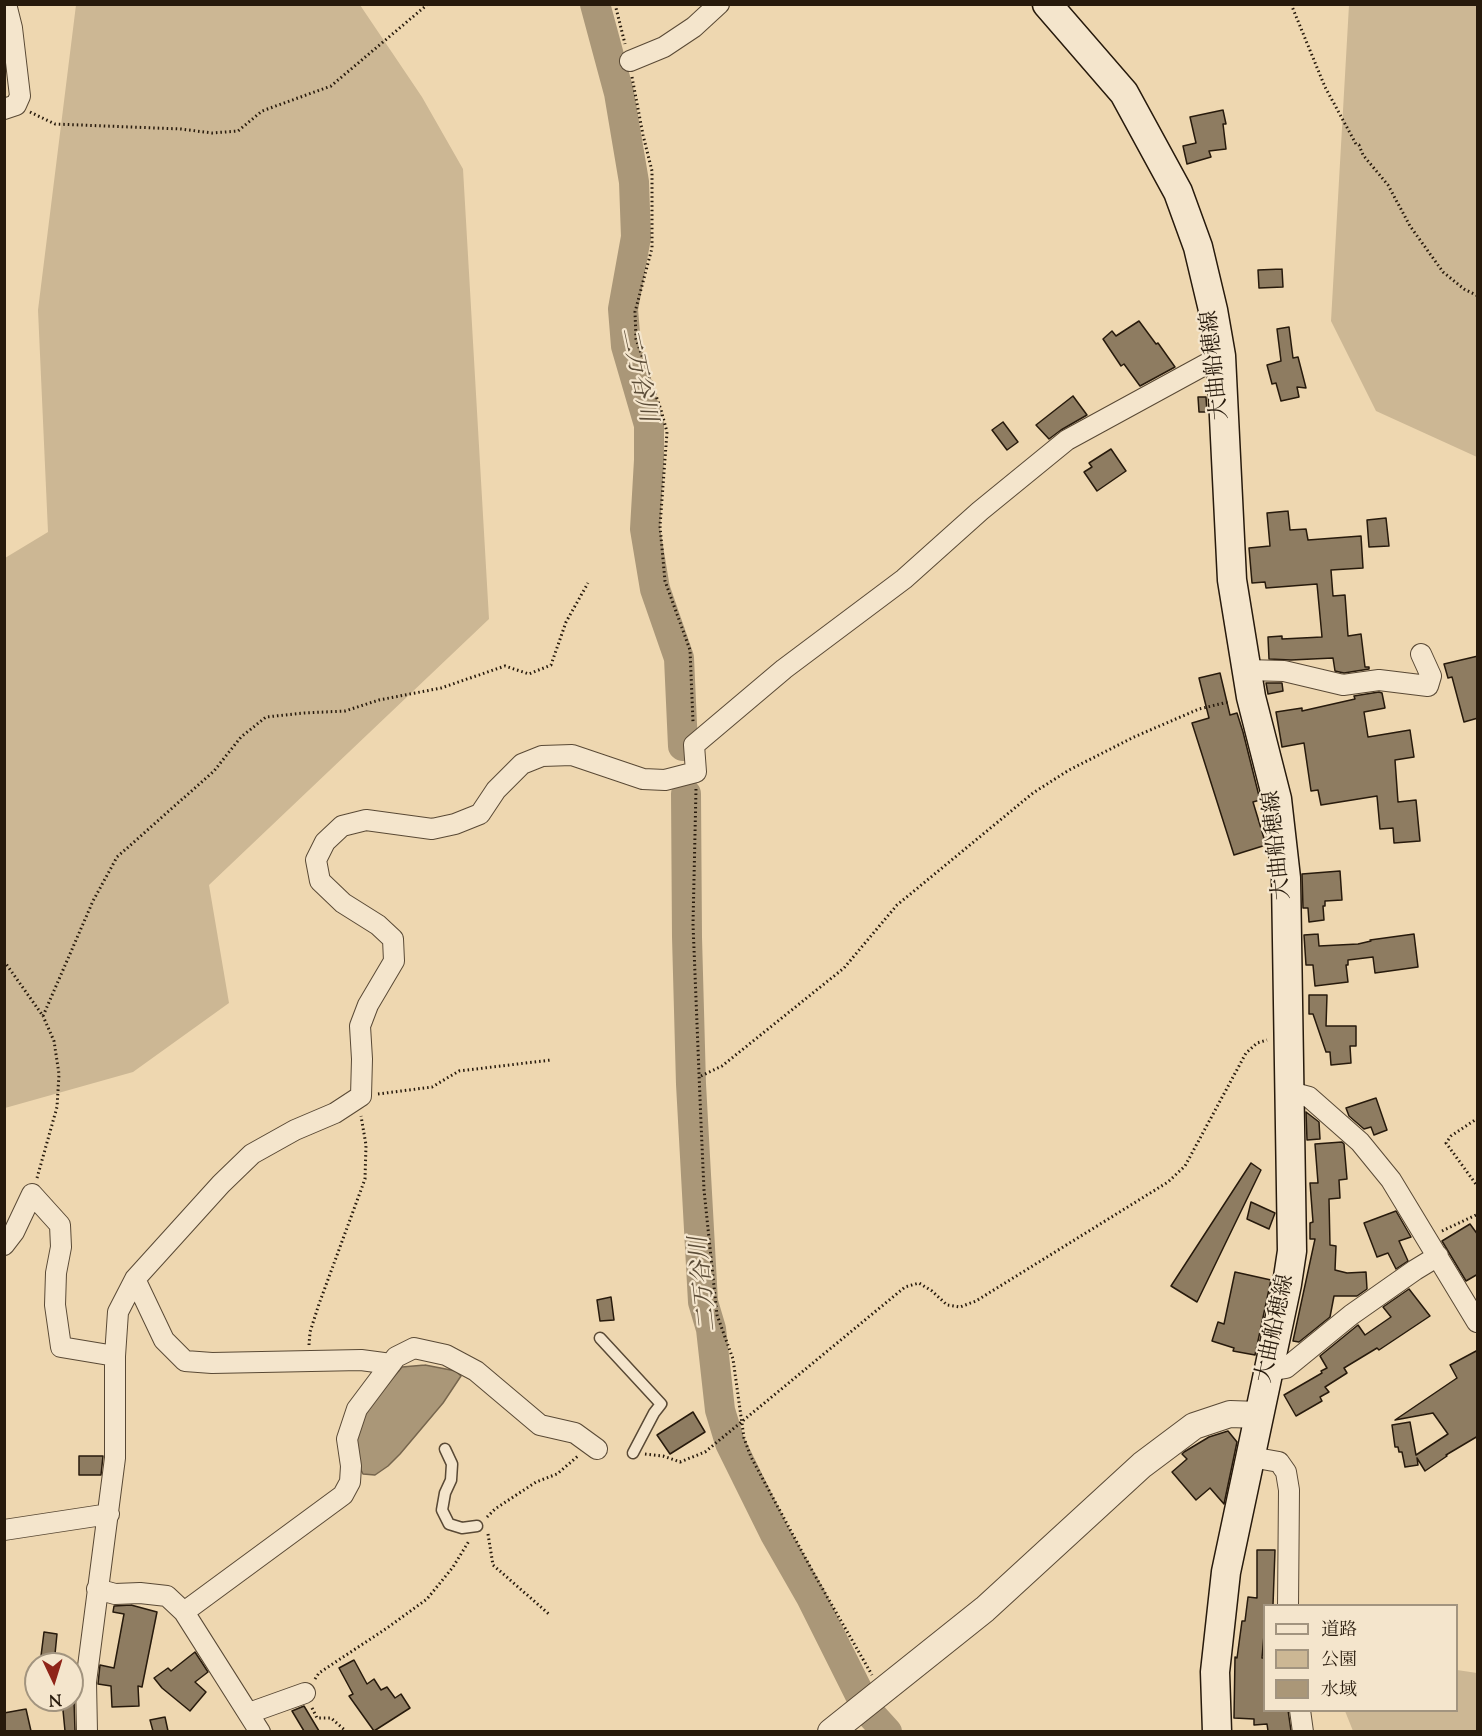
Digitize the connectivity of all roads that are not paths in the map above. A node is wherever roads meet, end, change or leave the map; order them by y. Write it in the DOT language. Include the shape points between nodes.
graph roads {
  1 [pos="6,4"];
  2 [pos="719,4"];
  3 [pos="1047,4"];
  4 [pos="630,61"];
  5 [pos="10,107"];
  6 [pos="1221,356"];
  7 [pos="1421,654"];
  8 [pos="1248,684"];
  9 [pos="1290,1092"];
  10 [pos="4,1245"];
  11 [pos="1438,1256"];
  12 [pos="135,1279"];
  13 [pos="1477,1322"];
  14 [pos="600,1338"];
  15 [pos="115,1356"];
  16 [pos="391,1364"];
  17 [pos="1268,1371"];
  18 [pos="1259,1415"];
  19 [pos="445,1449"];
  20 [pos="597,1449"];
  21 [pos="633,1453"];
  22 [pos="1251,1457"];
  23 [pos="109,1514"];
  24 [pos="482,1528"];
  25 [pos="4,1530"];
  26 [pos="97,1589"];
  27 [pos="1288,1604"];
  28 [pos="184,1612"];
  29 [pos="305,1693"];
  30 [pos="1300,1712"];
  31 [pos="249,1713"];
  32 [pos="840,1724"];
  33 [pos="87,1731"];
  34 [pos="260,1731"];
  35 [pos="1217,1731"];
  36 [pos="1303,1731"];
  1 -- 5 [label="street" via="20,96"];
  2 -- 4 [label="street" via="671,42"];
  3 -- 6 [label="main road, 大曲船穂線" via="1124,93 1178,192 1198,248"];
  6 -- 8 [label="main road, 大曲船穂線" via="1232,580"];
  6 -- 12 [label="street" via="1068,440 904,579 784,669 694,745 696,772 665,780 643,779 572,755 542,756 522,764 496,790 480,814 454,824 432,829 366,820 342,826 325,842 316,860 320,881 393,939 394,961 360,1026 361,1096 252,1154"];
  7 -- 8 [label="street" via="1431,676 1428,686 1379,680 1343,685 1284,671"];
  8 -- 9 [label="main road, 大曲船穂線" via="1276,799 1286,878"];
  9 -- 11 [label="street" via="1309,1097 1360,1142 1391,1180"];
  9 -- 17 [label="main road, 大曲船穂線" via="1292,1251"];
  10 -- 15 [label="street" via="32,1194 60,1225 55,1305 61,1347"];
  11 -- 13 [label="street"];
  11 -- 17 [label="street" via="1351,1315 1286,1368"];
  12 -- 15 [label="street" via="118,1312"];
  12 -- 16 [label="street" via="164,1340 185,1361 361,1360"];
  14 -- 21 [label="lane" via="661,1404"];
  15 -- 23 [label="street" via="115,1458"];
  16 -- 20 [label="street" via="414,1348 446,1355 476,1371 540,1425 575,1433"];
  16 -- 28 [label="street" via="357,1409 348,1439 350,1482 343,1495"];
  17 -- 18 [label="main road, 大曲船穂線"];
  18 -- 22 [label="main road, 大曲船穂線"];
  18 -- 32 [label="street" via="1230,1414 1194,1426 1142,1465 985,1609"];
  19 -- 24 [label="lane" via="452,1464 442,1510 449,1524"];
  22 -- 27 [label="street" via="1279,1462 1286,1472"];
  22 -- 35 [label="main road, 大曲船穂線" via="1226,1572 1215,1672"];
  23 -- 25 [label="street"];
  23 -- 26 [label="street"];
  26 -- 28 [label="street" via="115,1594 167,1596"];
  26 -- 33 [label="street" via="86,1682"];
  28 -- 31 [label="street"];
  29 -- 31 [label="street"];
  30 -- 36 [label="street"];
  31 -- 34 [label="street"];
}
